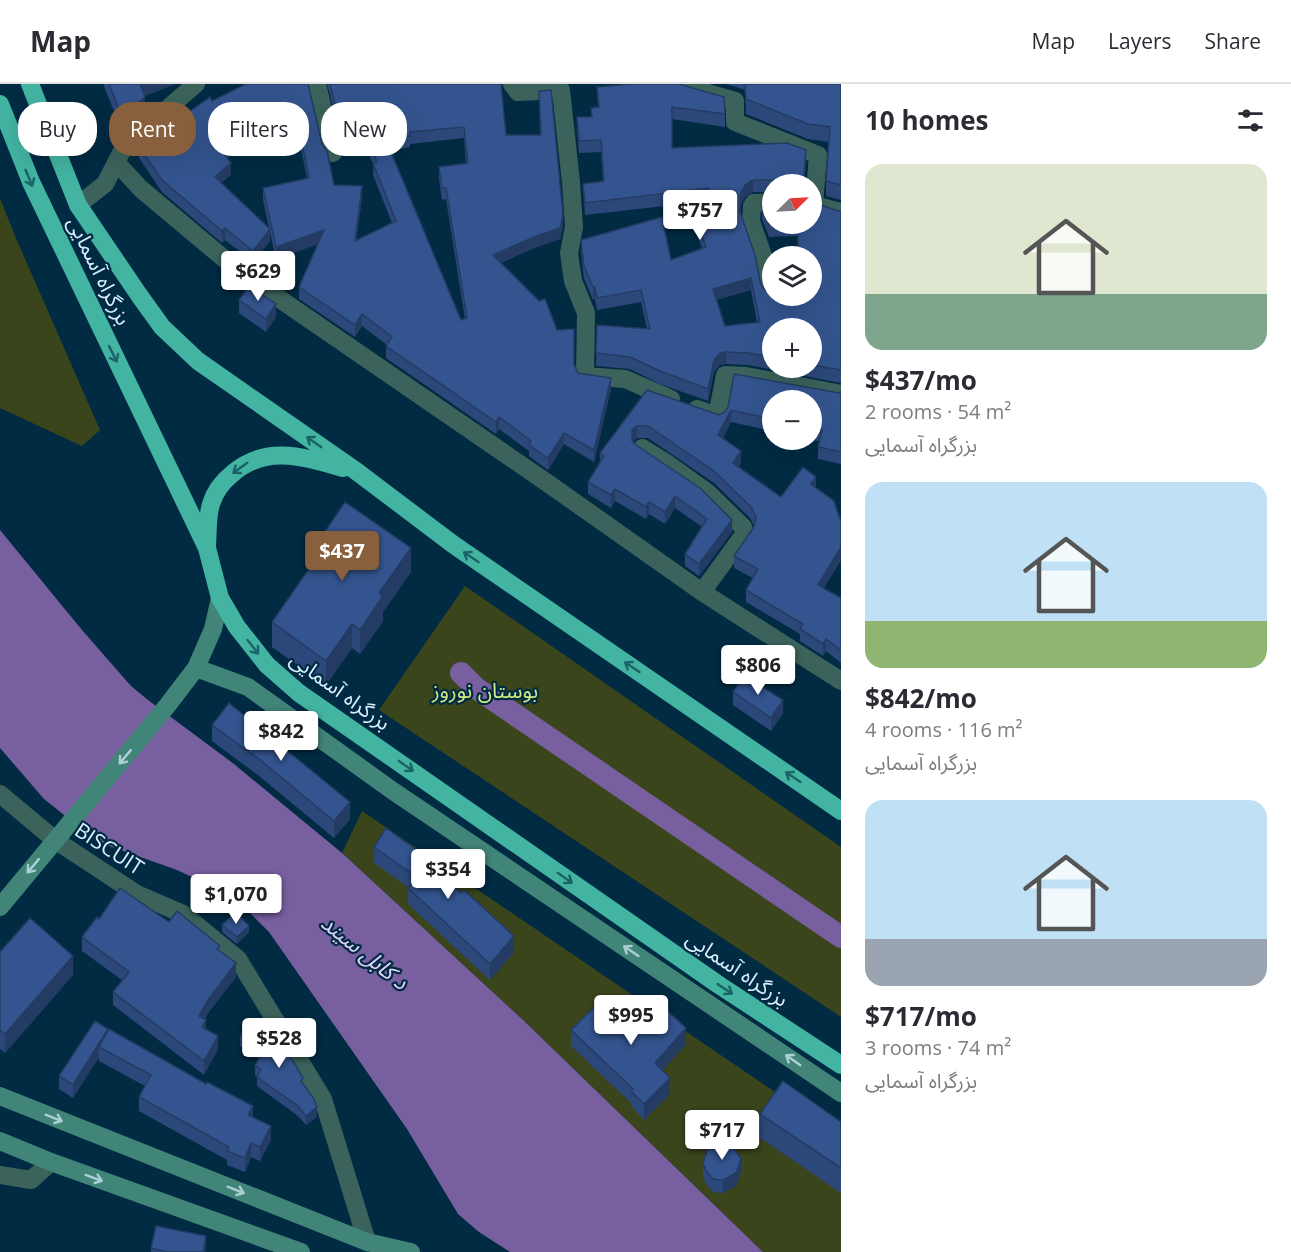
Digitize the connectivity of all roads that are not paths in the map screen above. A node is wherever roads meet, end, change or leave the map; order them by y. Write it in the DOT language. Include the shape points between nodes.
graph roads {
  1 [pos="30,84"];
  2 [pos="196,84"];
  3 [pos="317,84"];
  4 [pos="512,84"];
  5 [pos="677,84"];
  6 [pos="321,102"];
  7 [pos="0,104"];
  8 [pos="116,162"];
  9 [pos="816,174"];
  10 [pos="762,203"];
  11 [pos="78,205"];
  12 [pos="822,207"];
  13 [pos="841,212"];
  14 [pos="762,253"];
  15 [pos="841,394"];
  16 [pos="642,448"];
  17 [pos="357,471"];
  18 [pos="207,548"];
  19 [pos="702,592"];
  20 [pos="220,598"];
  21 [pos="196,668"];
  22 [pos="841,681"];
  23 [pos="0,794"];
  24 [pos="841,810"];
  25 [pos="55,840"];
  26 [pos="0,907"];
  27 [pos="841,1065"];
  28 [pos="841,1093"];
  29 [pos="0,1096"];
  30 [pos="0,1141"];
  31 [pos="51,1162"];
  32 [pos="0,1175"];
  33 [pos="366,1242"];
  34 [pos="301,1252"];
  35 [pos="411,1252"];
  1 -- 11 [label="highway, بزرگراه آسمایی"];
  2 -- 8 [label="street" via="124,145"];
  3 -- 6 [label="street"];
  4 -- 15 [label="street" via="518,92 561,90 574,227 569,253 573,281 586,313 585,376 625,379 717,416 725,375 746,375"];
  5 -- 9 [label="street" via="735,101 735,122 818,155"];
  7 -- 18 [label="highway, بزرگراه آسمایی, one-way" via="31,182"];
  8 -- 11 [label="street" via="105,184"];
  8 -- 19 [label="street" via="141,189 259,288 498,448"];
  10 -- 14 [label="street" via="752,206 751,222"];
  17 -- 11 [label="highway, بزرگراه آسمایی, one-way" via="198,361 162,327"];
  12 -- 13 [label="street"];
  16 -- 19 [label="street" via="706,492 746,533"];
  17 -- 18 [label="highway, one-way" via="304,457 281,455 251,460 220,484 210,505"];
  24 -- 17 [label="highway, بزرگراه آسمایی, one-way" via="454,545"];
  18 -- 20 [label="highway, بزرگراه آسمایی"];
  19 -- 22 [label="street"];
  20 -- 21 [label="main road" via="213,629"];
  20 -- 27 [label="highway, بزرگراه آسمایی, one-way" via="267,665 299,693 719,985"];
  21 -- 25 [label="main road, one-way"];
  28 -- 21 [label="main road, one-way" via="393,791 248,687"];
  23 -- 25 [label="street, BISCUIT"];
  25 -- 26 [label="main road, one-way"];
  25 -- 33 [label="street, BISCUIT" via="137,894 183,914 238,959 323,1099"];
  29 -- 33 [label="main road, one-way"];
  30 -- 31 [label="main road"];
  31 -- 32 [label="street" via="31,1180"];
  31 -- 34 [label="main road, one-way"];
  33 -- 35 [label="main road"];
}
